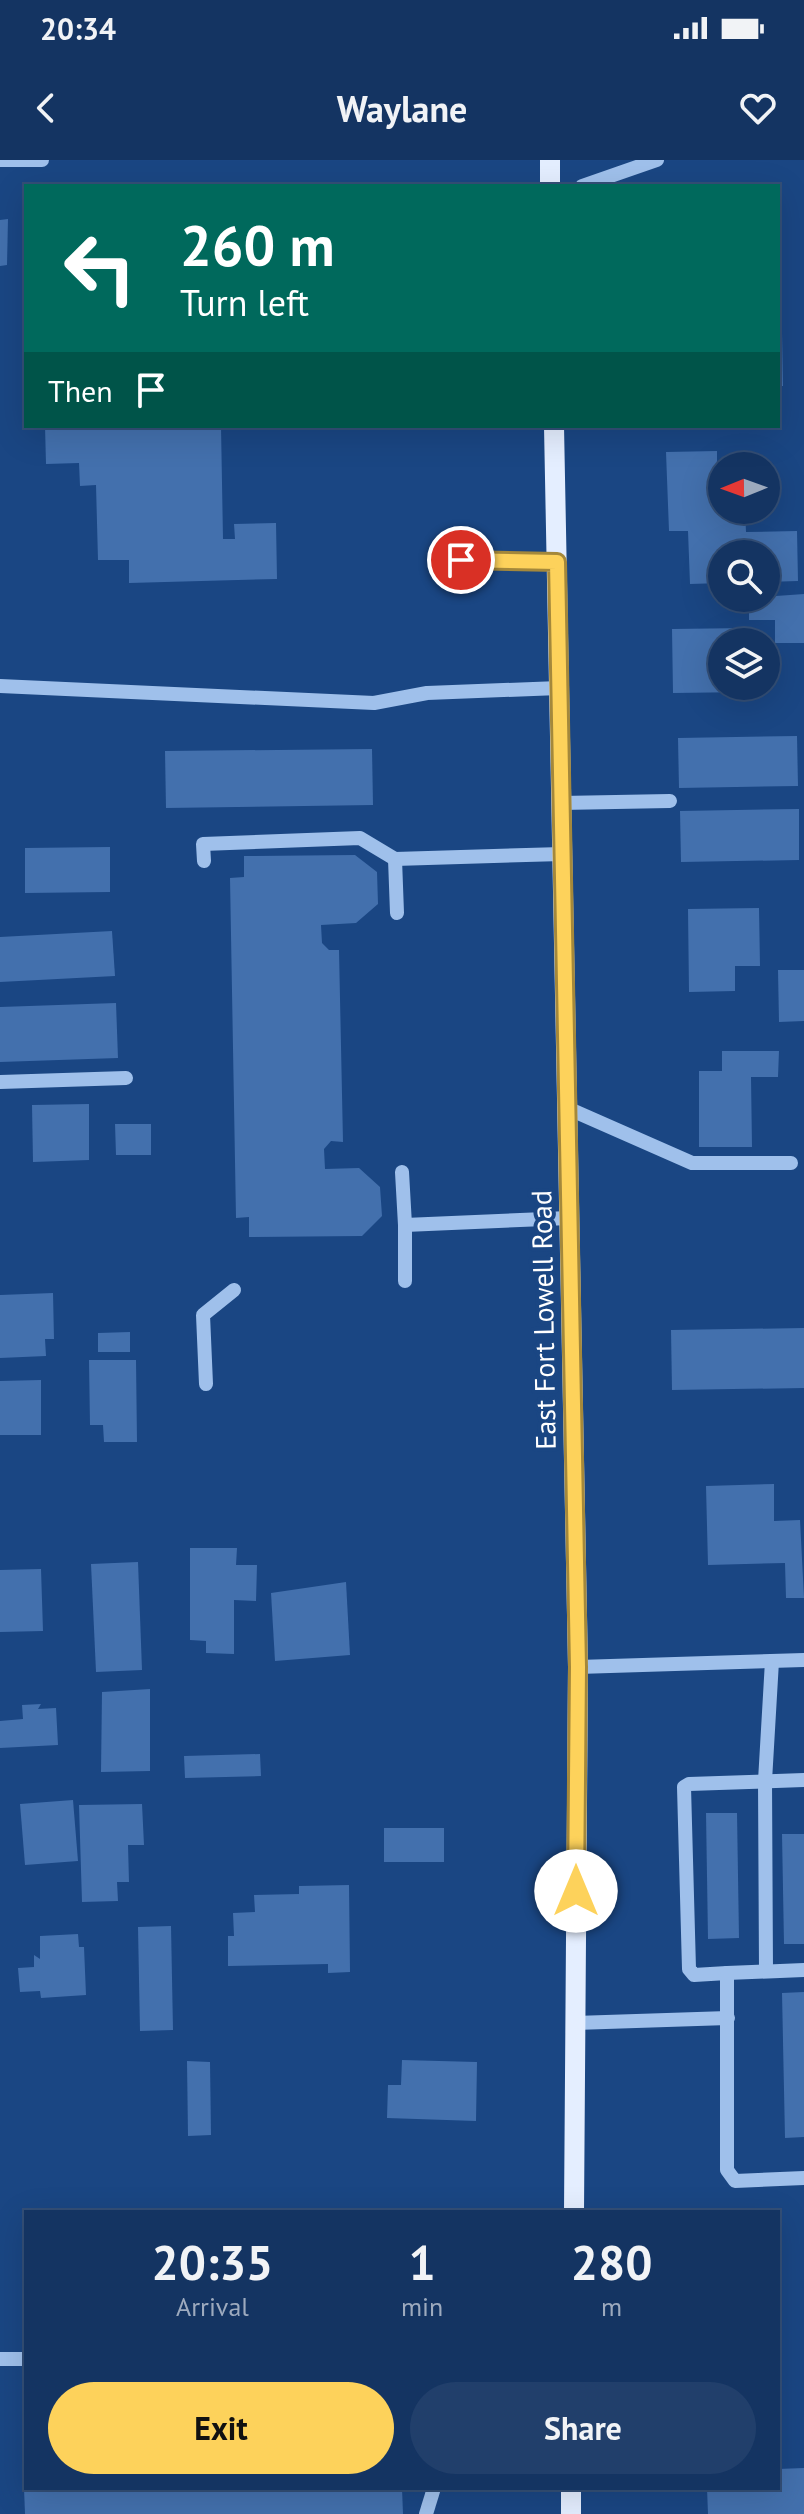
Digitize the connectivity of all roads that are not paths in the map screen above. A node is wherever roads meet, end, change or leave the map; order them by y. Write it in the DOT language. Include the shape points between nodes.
graph roads {
  1 [pos="0,160"];
  2 [pos="42,160"];
  3 [pos="550,160"];
  4 [pos="657,160"];
  5 [pos="550,184"];
  6 [pos="588,184"];
  7 [pos="554,428"];
  8 [pos="461,560"];
  9 [pos="557,562"];
  10 [pos="0,686"];
  11 [pos="559,688"];
  12 [pos="670,801"];
  13 [pos="561,803"];
  14 [pos="562,854"];
  15 [pos="395,859"];
  16 [pos="204,861"];
  17 [pos="397,913"];
  18 [pos="126,1078"];
  19 [pos="0,1082"];
  20 [pos="567,1108"];
  21 [pos="791,1163"];
  22 [pos="402,1172"];
  23 [pos="569,1218"];
  24 [pos="405,1225"];
  25 [pos="405,1281"];
  26 [pos="234,1290"];
  27 [pos="206,1384"];
  28 [pos="804,1660"];
  29 [pos="772,1661"];
  30 [pos="578,1667"];
  31 [pos="804,1780"];
  32 [pos="765,1781"];
  33 [pos="804,1970"];
  34 [pos="766,1971"];
  35 [pos="727,1973"];
  36 [pos="728,2018"];
  37 [pos="575,2023"];
  38 [pos="804,2178"];
  39 [pos="574,2210"];
  40 [pos="0,2359"];
  41 [pos="24,2359"];
  42 [pos="433,2490"];
  43 [pos="571,2490"];
  44 [pos="426,2514"];
  45 [pos="571,2514"];
  1 -- 2 [label="street"];
  3 -- 5 [label="main road"];
  4 -- 6 [label="street"];
  7 -- 9 [label="main road, East Fort Lowell Road"];
  8 -- 9 [label="street"];
  9 -- 11 [label="main road, East Fort Lowell Road"];
  10 -- 11 [label="street" via="374,703 427,693"];
  11 -- 13 [label="main road, East Fort Lowell Road"];
  12 -- 13 [label="street"];
  13 -- 14 [label="main road, East Fort Lowell Road"];
  14 -- 15 [label="street"];
  14 -- 20 [label="main road, East Fort Lowell Road"];
  15 -- 16 [label="street" via="360,838 203,844"];
  15 -- 17 [label="street"];
  18 -- 19 [label="street"];
  20 -- 21 [label="street" via="692,1163"];
  20 -- 23 [label="main road, East Fort Lowell Road"];
  22 -- 24 [label="street"];
  23 -- 24 [label="street"];
  23 -- 30 [label="main road, East Fort Lowell Road"];
  24 -- 25 [label="street"];
  26 -- 27 [label="street" via="203,1315"];
  28 -- 29 [label="street"];
  29 -- 30 [label="street"];
  29 -- 32 [label="street"];
  30 -- 37 [label="main road, East Fort Lowell Road"];
  31 -- 32 [label="street"];
  32 -- 34 [label="street"];
  32 -- 35 [label="street" via="684,1787 689,1969 694,1975"];
  33 -- 34 [label="street"];
  34 -- 35 [label="street"];
  35 -- 36 [label="street"];
  36 -- 37 [label="street"];
  36 -- 38 [label="street" via="727,2170 735,2181"];
  37 -- 39 [label="main road, East Fort Lowell Road"];
  40 -- 41 [label="street"];
  42 -- 44 [label="street"];
  43 -- 45 [label="main road"];
}
